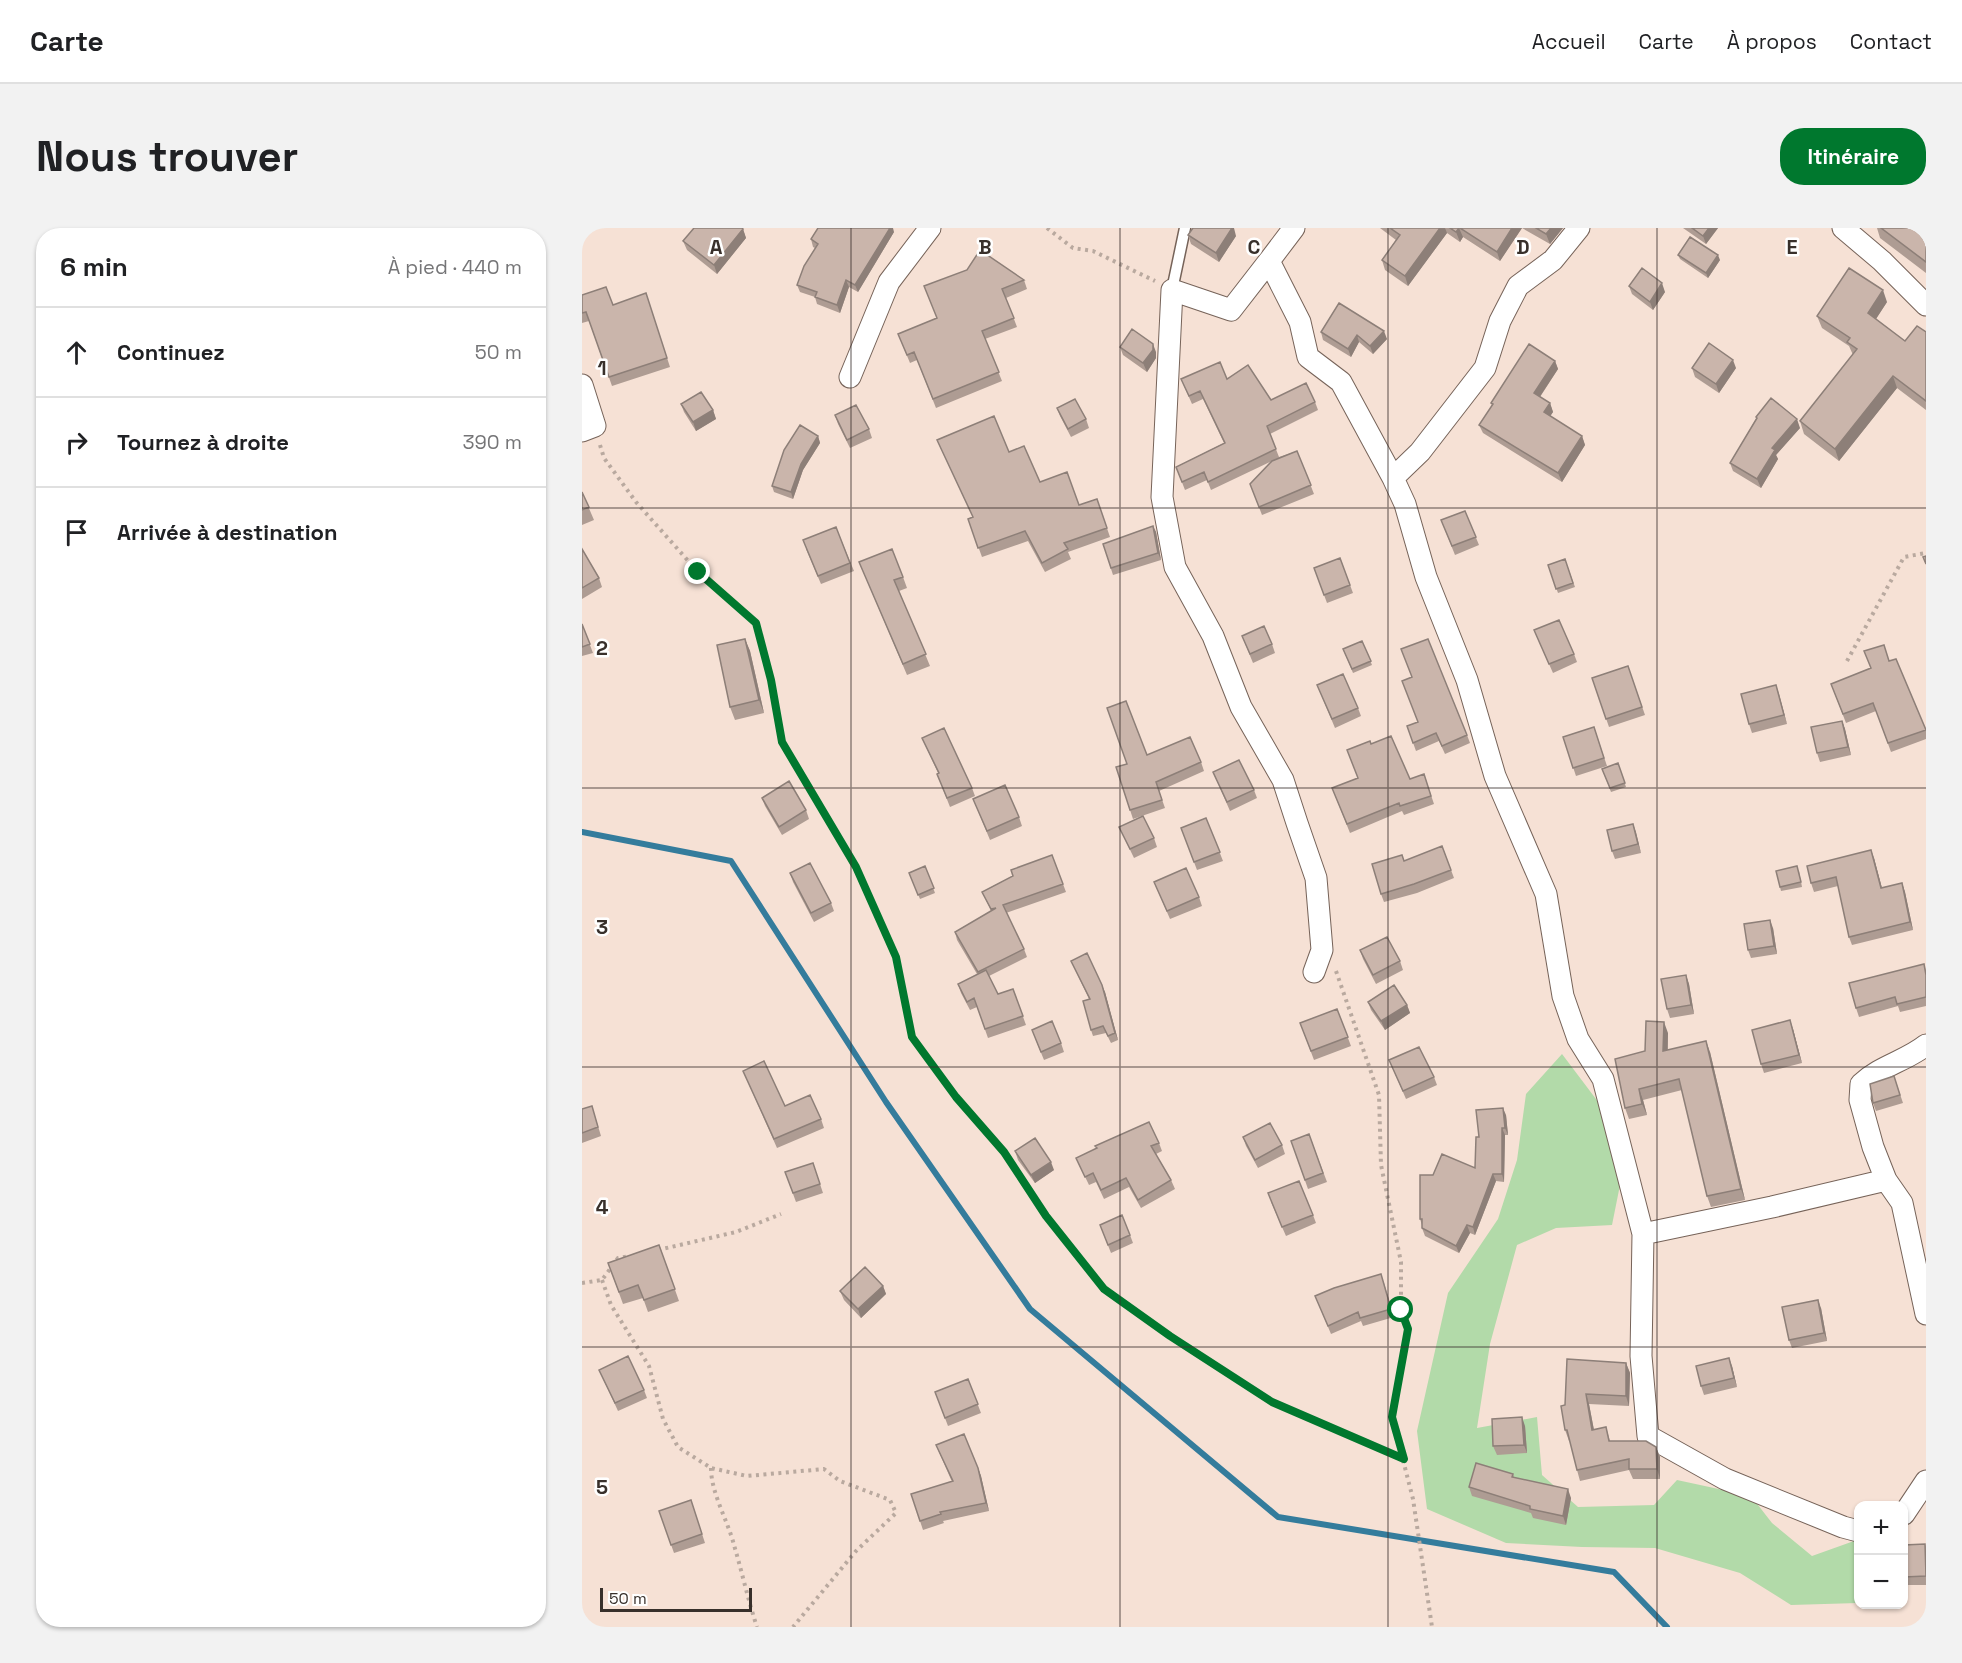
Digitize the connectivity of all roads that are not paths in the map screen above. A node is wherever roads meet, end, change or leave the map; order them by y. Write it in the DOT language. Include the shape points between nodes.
graph roads {
  1 [pos="930,228"];
  2 [pos="1185,228"];
  3 [pos="1294,228"];
  4 [pos="1579,228"];
  5 [pos="1843,228"];
  6 [pos="1269,261"];
  7 [pos="1172,290"];
  8 [pos="1926,305"];
  9 [pos="850,377"];
  10 [pos="582,385"];
  11 [pos="588,429"];
  12 [pos="1393,478"];
  13 [pos="1314,972"];
  14 [pos="1926,1045"];
  15 [pos="1886,1180"];
  16 [pos="1643,1234"];
  17 [pos="1926,1314"];
  18 [pos="1926,1481"];
  19 [pos="1908,1508"];
  20 [pos="1854,1530"];
  1 -- 9 [label="street" via="889,282"];
  2 -- 7 [label="lane"];
  3 -- 6 [label="street"];
  4 -- 12 [label="street" via="1553,260 1518,286 1500,321 1485,368 1420,452"];
  5 -- 8 [label="street"];
  6 -- 7 [label="street" via="1231,310"];
  6 -- 12 [label="street" via="1299,322 1308,357 1341,382"];
  7 -- 13 [label="street" via="1162,497 1175,567 1213,636 1241,707 1282,780 1316,878 1322,950"];
  10 -- 11 [label="street"];
  12 -- 16 [label="street" via="1405,504 1426,577 1467,680 1496,776 1546,894 1563,996 1578,1039 1603,1079"];
  14 -- 15 [label="street" via="1861,1084 1860,1100"];
  15 -- 16 [label="street"];
  15 -- 17 [label="street" via="1902,1203"];
  16 -- 20 [label="street" via="1641,1356 1648,1436 1725,1479"];
  18 -- 19 [label="street"];
}
